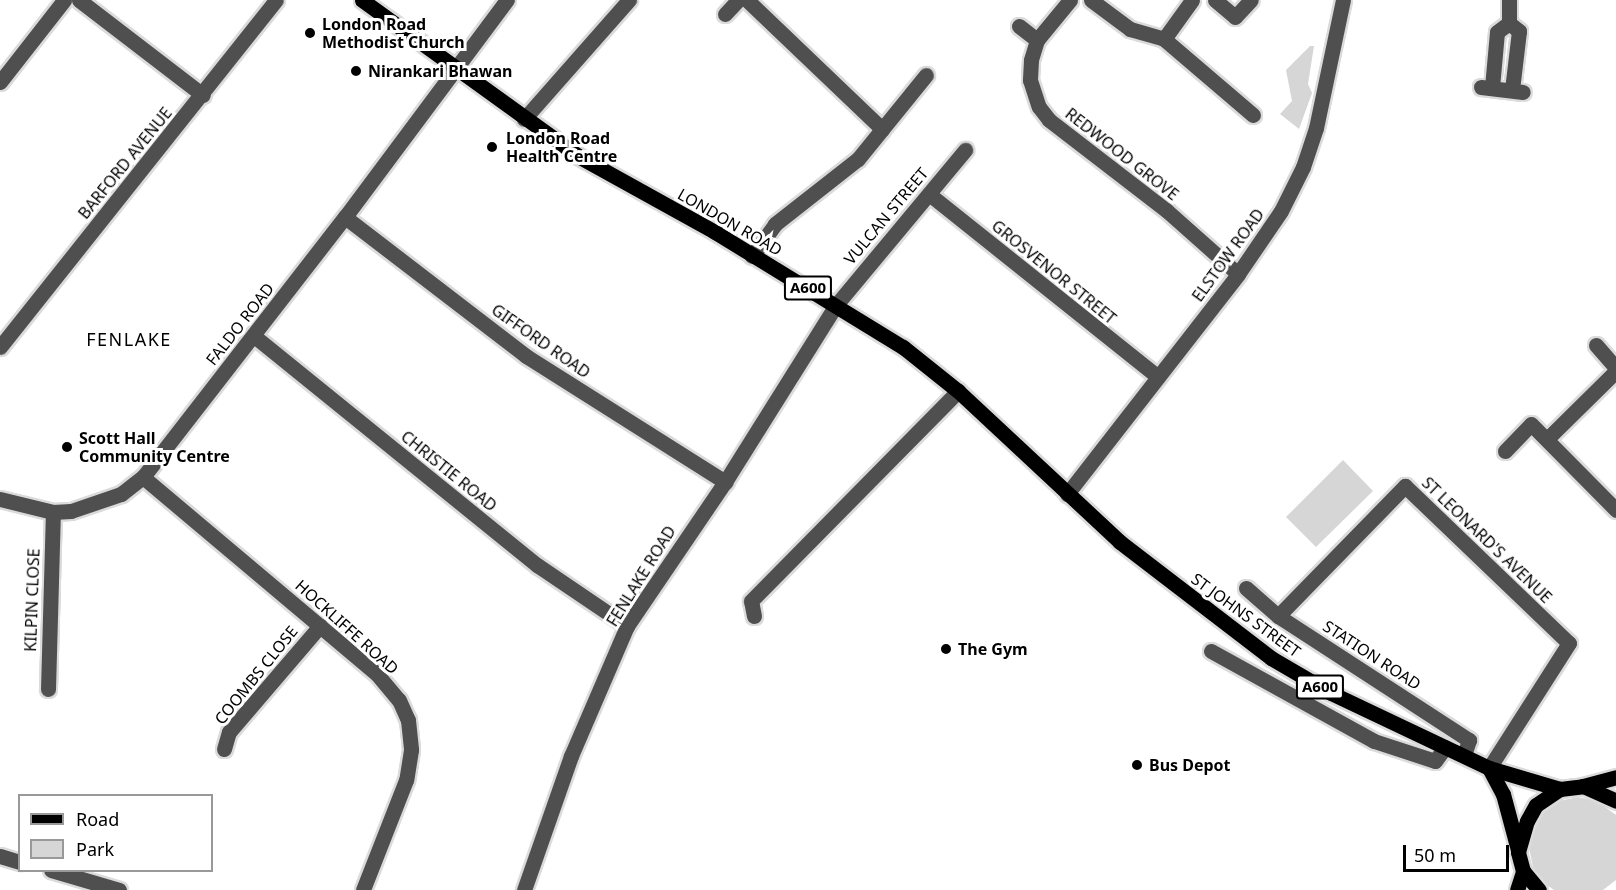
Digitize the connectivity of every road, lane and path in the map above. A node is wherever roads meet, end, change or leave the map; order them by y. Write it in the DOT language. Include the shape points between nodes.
graph roads {
  1 [pos="64,0"];
  2 [pos="79,0"];
  3 [pos="276,0"];
  4 [pos="362,0"];
  5 [pos="507,0"];
  6 [pos="629,0"];
  7 [pos="738,0"];
  8 [pos="747,0"];
  9 [pos="1070,0"];
  10 [pos="1091,0"];
  11 [pos="1192,0"];
  12 [pos="1215,0"];
  13 [pos="1251,0"];
  14 [pos="1509,0"];
  15 [pos="1342,6"];
  16 [pos="725,14"];
  17 [pos="1509,23"];
  18 [pos="1019,26"];
  19 [pos="1038,39"];
  20 [pos="1164,39"];
  21 [pos="455,68"];
  22 [pos="926,75"];
  23 [pos="0,82"];
  24 [pos="203,95"];
  25 [pos="1253,114"];
  26 [pos="524,119"];
  27 [pos="882,129"];
  28 [pos="964,150"];
  29 [pos="929,194"];
  30 [pos="345,217"];
  31 [pos="752,256"];
  32 [pos="1238,274"];
  33 [pos="836,305"];
  34 [pos="254,336"];
  35 [pos="1596,345"];
  36 [pos="0,347"];
  37 [pos="1616,369"];
  38 [pos="1158,377"];
  39 [pos="958,391"];
  40 [pos="1547,439"];
  41 [pos="1505,451"];
  42 [pos="143,477"];
  43 [pos="725,482"];
  44 [pos="1067,494"];
  45 [pos="0,499"];
  46 [pos="1616,510"];
  47 [pos="53,512"];
  48 [pos="1246,588"];
  49 [pos="754,616"];
  50 [pos="1278,616"];
  51 [pos="320,626"];
  52 [pos="627,626"];
  53 [pos="1212,651"];
  54 [pos="48,689"];
  55 [pos="1445,747"];
  56 [pos="224,749"];
  57 [pos="1464,755"];
  58 [pos="1489,768"];
  59 [pos="1616,777"];
  60 [pos="1583,786"];
  61 [pos="1560,789"];
  62 [pos="1616,801"];
  63 [pos="1518,852"];
  64 [pos="0,856"];
  65 [pos="18,861"];
  66 [pos="1523,871"];
  67 [pos="58,872"];
  68 [pos="119,890"];
  69 [pos="363,890"];
  70 [pos="524,890"];
  71 [pos="1516,890"];
  72 [pos="1539,890"];
  1 -- 23 [label="street"];
  2 -- 24 [label="street"];
  3 -- 24 [label="street, BARFORD AVENUE"];
  4 -- 21 [label="main road, LONDON ROAD / A600"];
  5 -- 21 [label="street, FALDO ROAD"];
  6 -- 26 [label="street"];
  7 -- 16 [label="street"];
  8 -- 27 [label="street"];
  9 -- 19 [label="street, REDWOOD GROVE"];
  10 -- 20 [label="street" via="1131,29"];
  11 -- 20 [label="street"];
  12 -- 13 [label="street" via="1235,17"];
  14 -- 17 [label="street"];
  15 -- 32 [label="street, ELSTOW ROAD" via="1303,167 1281,211"];
  17 -- 17 [label="street" via="1519,32 1517,91 1487,87 1497,32"];
  18 -- 19 [label="street"];
  19 -- 32 [label="street, REDWOOD GROVE" via="1030,60 1030,80 1039,107 1049,120 1166,210"];
  20 -- 25 [label="street"];
  21 -- 26 [label="main road, LONDON ROAD / A600"];
  21 -- 30 [label="street, FALDO ROAD"];
  22 -- 27 [label="street"];
  24 -- 36 [label="street, BARFORD AVENUE"];
  26 -- 31 [label="main road, LONDON ROAD / A600" via="611,176"];
  27 -- 31 [label="street" via="838,178 770,229"];
  28 -- 29 [label="street, VULCAN STREET"];
  29 -- 33 [label="street, VULCAN STREET"];
  29 -- 38 [label="street, GROSVENOR STREET"];
  30 -- 34 [label="street, FALDO ROAD"];
  30 -- 43 [label="street, GIFFORD ROAD" via="526,356"];
  31 -- 33 [label="main road, LONDON ROAD / A600"];
  32 -- 38 [label="street, ELSTOW ROAD"];
  33 -- 39 [label="main road, LONDON ROAD / A600" via="903,347"];
  33 -- 43 [label="street, FENLAKE ROAD"];
  34 -- 42 [label="street, FALDO ROAD"];
  34 -- 52 [label="street, CHRISTIE ROAD" via="537,566"];
  35 -- 37 [label="street"];
  37 -- 40 [label="street"];
  38 -- 44 [label="street, ELSTOW ROAD"];
  39 -- 44 [label="main road, LONDON ROAD / A600"];
  39 -- 49 [label="street" via="751,601"];
  40 -- 41 [label="street" via="1531,424"];
  40 -- 46 [label="street"];
  42 -- 47 [label="street, FALDO ROAD" via="121,494 97,505"];
  42 -- 51 [label="street, HOCKLIFFE ROAD"];
  43 -- 52 [label="street, FENLAKE ROAD"];
  44 -- 55 [label="main road, ST JOHNS STREET / A600" via="1223,623 1314,684"];
  45 -- 47 [label="street, FALDO ROAD"];
  47 -- 54 [label="street, KILPIN CLOSE"];
  48 -- 50 [label="street, STATION ROAD"];
  50 -- 57 [label="street, STATION ROAD" via="1469,740"];
  50 -- 58 [label="street, ST LEONARD'S AVENUE" via="1404,486 1569,643"];
  51 -- 56 [label="street, COOMBS CLOSE" via="229,732"];
  51 -- 69 [label="street, HOCKLIFFE ROAD" via="376,673 399,700 408,720 411,750 406,780"];
  52 -- 70 [label="street, FENLAKE ROAD" via="571,756"];
  53 -- 55 [label="street" via="1374,741 1435,761"];
  55 -- 57 [label="main road, ST JOHNS STREET / A600"];
  57 -- 58 [label="main road, ST JOHNS STREET / A600"];
  58 -- 61 [label="main road, ST JOHNS STREET / A600"];
  58 -- 63 [label="main road" via="1503,794"];
  59 -- 60 [label="main road"];
  60 -- 61 [label="main road, A600"];
  60 -- 62 [label="main road"];
  61 -- 63 [label="main road, A600" via="1536,805"];
  63 -- 66 [label="main road"];
  64 -- 65 [label="street"];
  66 -- 71 [label="main road"];
  66 -- 72 [label="main road"];
  67 -- 68 [label="street"];
}
